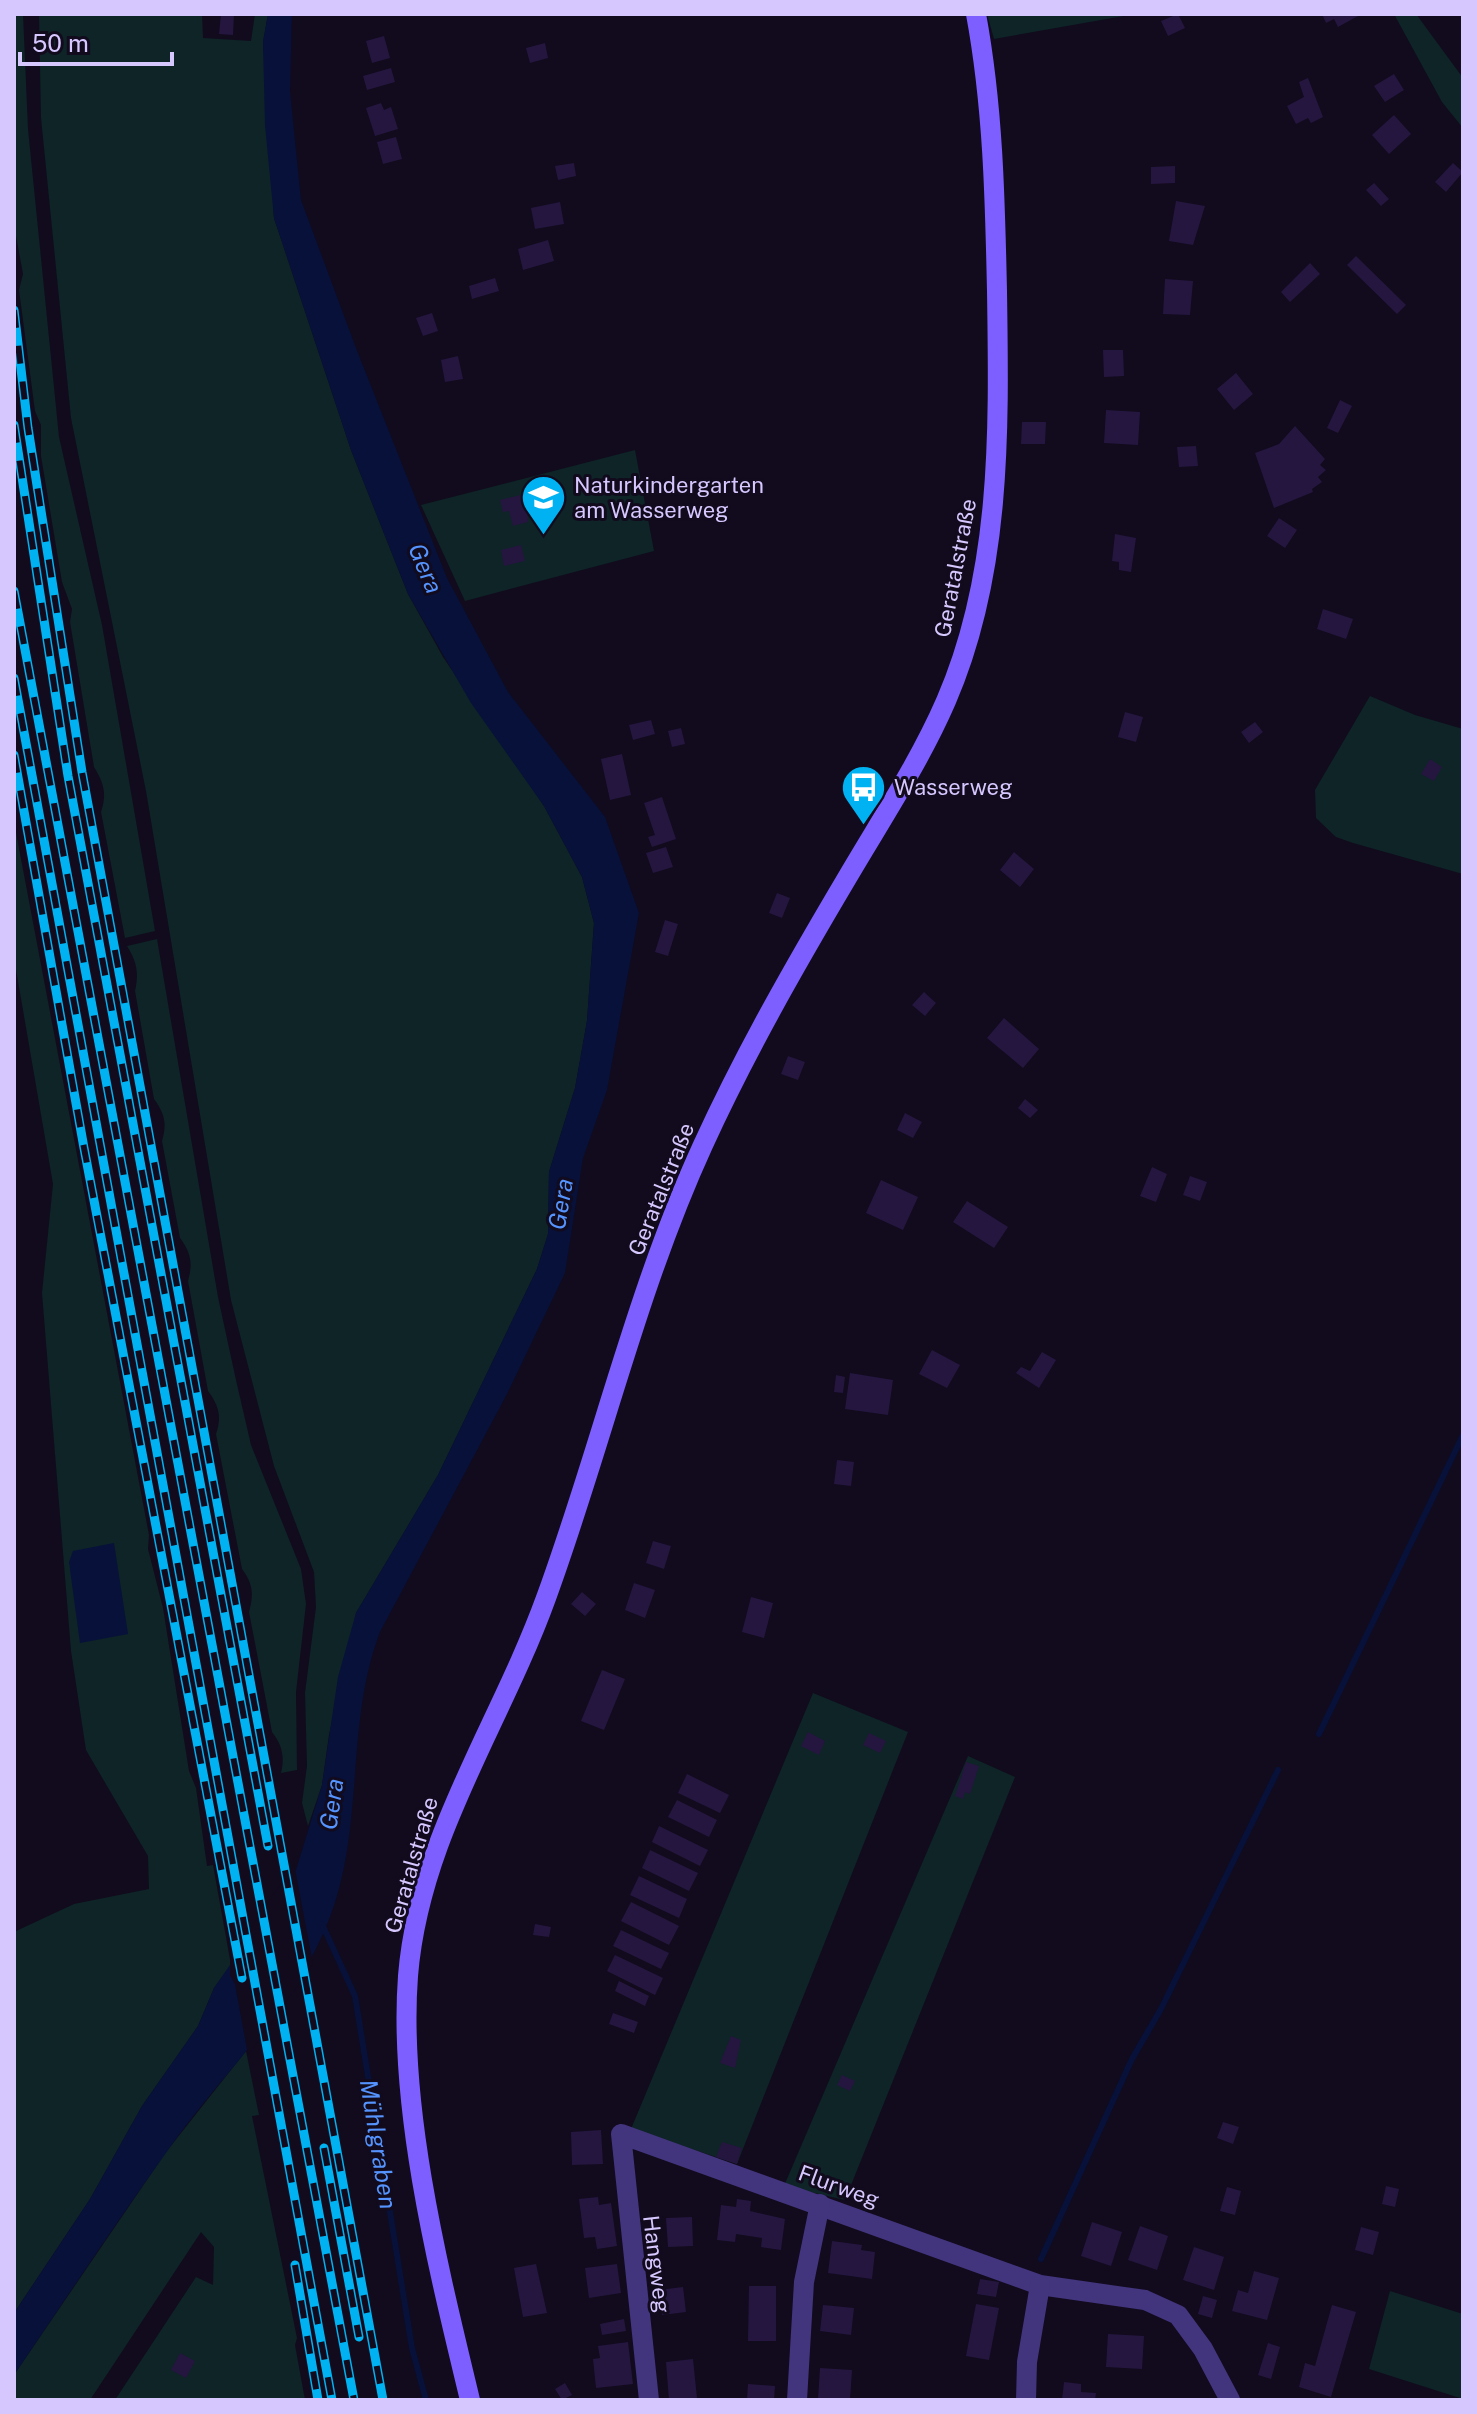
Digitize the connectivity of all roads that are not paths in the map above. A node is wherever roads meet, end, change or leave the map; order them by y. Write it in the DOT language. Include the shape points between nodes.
graph roads {
  1 [pos="976,14"];
  2 [pos="621,2134"];
  3 [pos="820,2204"];
  4 [pos="1040,2285"];
  5 [pos="470,2400"];
  6 [pos="649,2400"];
  7 [pos="797,2400"];
  8 [pos="1026,2400"];
  9 [pos="1230,2400"];
  1 -- 5 [label="street, Geratalstraße" via="995,165 998,399 991,529 974,619 945,703 916,761 806,947 685,1183 625,1347 544,1604 444,1823 414,1931 407,2013 417,2134"];
  2 -- 3 [label="street, Flurweg"];
  2 -- 6 [label="street, Hangweg"];
  3 -- 4 [label="street, Flurweg"];
  3 -- 7 [label="street" via="804,2282"];
  4 -- 8 [label="street"];
  4 -- 9 [label="street, Flurweg" via="1118,2293 1178,2315"];
}
